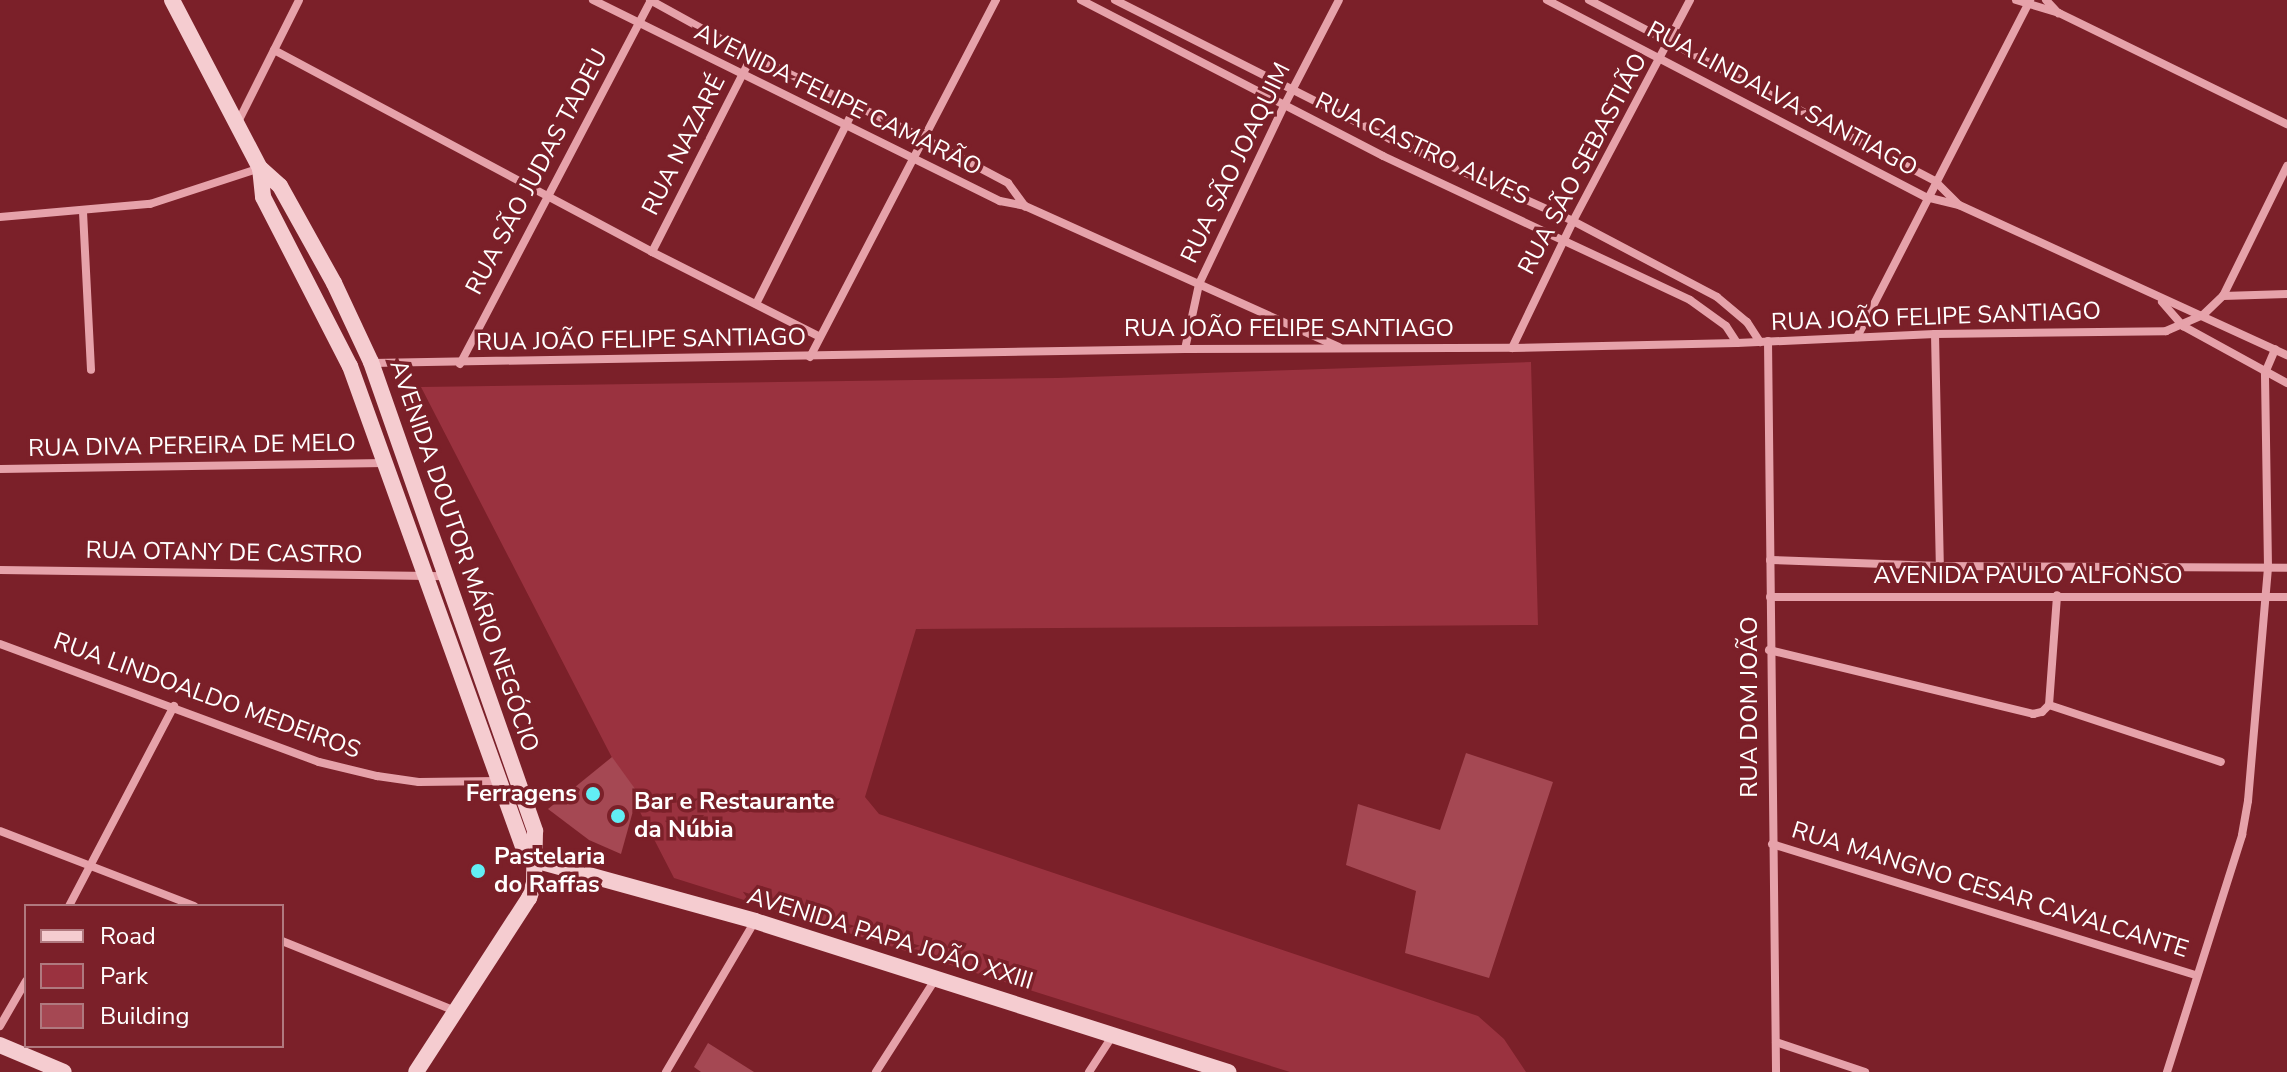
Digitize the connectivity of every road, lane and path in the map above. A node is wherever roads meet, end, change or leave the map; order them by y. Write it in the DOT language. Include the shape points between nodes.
graph roads {
  1 [pos="172,0"];
  2 [pos="299,0"];
  3 [pos="593,0"];
  4 [pos="650,0"];
  5 [pos="996,0"];
  6 [pos="1081,0"];
  7 [pos="1115,0"];
  8 [pos="1339,0"];
  9 [pos="1547,0"];
  10 [pos="1589,0"];
  11 [pos="1690,0"];
  12 [pos="2016,0"];
  13 [pos="2046,0"];
  14 [pos="2029,3"];
  15 [pos="2059,13"];
  16 [pos="638,24"];
  17 [pos="1670,40"];
  18 [pos="274,50"];
  19 [pos="752,56"];
  20 [pos="1661,58"];
  21 [pos="741,76"];
  22 [pos="1292,90"];
  23 [pos="856,105"];
  24 [pos="1284,106"];
  25 [pos="237,123"];
  26 [pos="847,123"];
  27 [pos="2287,124"];
  28 [pos="925,139"];
  29 [pos="1390,139"];
  30 [pos="1383,156"];
  31 [pos="916,158"];
  32 [pos="2287,166"];
  33 [pos="260,168"];
  34 [pos="1935,181"];
  35 [pos="546,196"];
  36 [pos="1926,197"];
  37 [pos="1959,205"];
  38 [pos="1025,206"];
  39 [pos="83,212"];
  40 [pos="0,217"];
  41 [pos="1573,221"];
  42 [pos="1564,239"];
  43 [pos="652,252"];
  44 [pos="1199,284"];
  45 [pos="2287,294"];
  46 [pos="2223,296"];
  47 [pos="2159,299"];
  48 [pos="756,304"];
  49 [pos="2203,315"];
  50 [pos="2183,326"];
  51 [pos="1935,334"];
  52 [pos="818,336"];
  53 [pos="1857,337"];
  54 [pos="1764,342"];
  55 [pos="1737,343"];
  56 [pos="1342,348"];
  57 [pos="1512,348"];
  58 [pos="1185,349"];
  59 [pos="2275,349"];
  60 [pos="2287,355"];
  61 [pos="810,357"];
  62 [pos="371,362"];
  63 [pos="460,364"];
  64 [pos="91,370"];
  65 [pos="2265,373"];
  66 [pos="2287,383"];
  67 [pos="385,463"];
  68 [pos="0,469"];
  69 [pos="1770,560"];
  70 [pos="1940,566"];
  71 [pos="2268,567"];
  72 [pos="2287,568"];
  73 [pos="0,570"];
  74 [pos="423,575"];
  75 [pos="447,576"];
  76 [pos="2057,595"];
  77 [pos="1770,597"];
  78 [pos="2267,597"];
  79 [pos="2287,597"];
  80 [pos="0,644"];
  81 [pos="1769,650"];
  82 [pos="2049,705"];
  83 [pos="174,706"];
  84 [pos="2221,762"];
  85 [pos="498,781"];
  86 [pos="0,831"];
  87 [pos="1772,844"];
  88 [pos="536,860"];
  89 [pos="92,866"];
  90 [pos="70,904"];
  91 [pos="189,904"];
  92 [pos="755,921"];
  93 [pos="284,942"];
  94 [pos="2196,975"];
  95 [pos="936,978"];
  96 [pos="24,984"];
  97 [pos="455,1011"];
  98 [pos="0,1026"];
  99 [pos="1113,1035"];
  100 [pos="1776,1042"];
  101 [pos="0,1045"];
  102 [pos="64,1072"];
  103 [pos="416,1072"];
  104 [pos="666,1072"];
  105 [pos="876,1072"];
  106 [pos="1089,1072"];
  107 [pos="1228,1072"];
  108 [pos="1776,1072"];
  109 [pos="1865,1072"];
  110 [pos="2167,1072"];
  1 -- 25 [label="main road, AVENIDA DOUTOR MÁRIO NEGÓCIO"];
  2 -- 18 [label="street"];
  3 -- 16 [label="street, AVENIDA FELIPE CAMARÃO"];
  4 -- 16 [label="street, RUA SÃO JUDAS TADEU"];
  4 -- 19 [label="street, AVENIDA FELIPE CAMARÃO"];
  5 -- 28 [label="street"];
  6 -- 24 [label="street, RUA CASTRO ALVES"];
  7 -- 22 [label="street, RUA CASTRO ALVES"];
  8 -- 22 [label="street, RUA SÃO JOAQUIM"];
  9 -- 20 [label="street, RUA LINDALVA SANTIAGO"];
  10 -- 17 [label="street, RUA LINDALVA SANTIAGO"];
  11 -- 17 [label="street, RUA SÃO SEBASTIÃO"];
  12 -- 14 [label="street"];
  13 -- 15 [label="street"];
  14 -- 15 [label="street"];
  14 -- 34 [label="street"];
  15 -- 27 [label="street"];
  16 -- 21 [label="street, AVENIDA FELIPE CAMARÃO"];
  16 -- 35 [label="street, RUA SÃO JUDAS TADEU"];
  17 -- 20 [label="street, RUA SÃO SEBASTIÃO"];
  17 -- 34 [label="street, RUA LINDALVA SANTIAGO"];
  18 -- 25 [label="street"];
  18 -- 35 [label="street, RUA JOÃO FELIPE SANTIAGO"];
  19 -- 21 [label="street, RUA NAZARÉ"];
  19 -- 23 [label="street, AVENIDA FELIPE CAMARÃO"];
  20 -- 36 [label="street, RUA LINDALVA SANTIAGO"];
  20 -- 41 [label="street, RUA SÃO SEBASTIÃO"];
  21 -- 26 [label="street, AVENIDA FELIPE CAMARÃO"];
  21 -- 43 [label="street, RUA NAZARÉ"];
  22 -- 24 [label="street, RUA SÃO JOAQUIM"];
  22 -- 29 [label="street, RUA CASTRO ALVES"];
  23 -- 26 [label="street"];
  23 -- 28 [label="street, AVENIDA FELIPE CAMARÃO"];
  24 -- 30 [label="street, RUA CASTRO ALVES"];
  24 -- 44 [label="street, RUA SÃO JOAQUIM"];
  25 -- 33 [label="main road, AVENIDA DOUTOR MÁRIO NEGÓCIO"];
  26 -- 31 [label="street, AVENIDA FELIPE CAMARÃO"];
  26 -- 48 [label="street"];
  28 -- 31 [label="street"];
  28 -- 38 [label="street, AVENIDA FELIPE CAMARÃO" via="1008,183"];
  29 -- 30 [label="street"];
  29 -- 41 [label="street, RUA CASTRO ALVES"];
  30 -- 42 [label="street, RUA CASTRO ALVES"];
  31 -- 38 [label="street, AVENIDA FELIPE CAMARÃO" via="1000,201"];
  31 -- 52 [label="street"];
  32 -- 46 [label="street"];
  33 -- 39 [label="street" via="179,197"];
  33 -- 62 [label="main road, AVENIDA DOUTOR MÁRIO NEGÓCIO" via="280,186"];
  33 -- 67 [label="main road, AVENIDA DOUTOR MÁRIO NEGÓCIO" via="263,197 350,366"];
  34 -- 36 [label="street"];
  34 -- 37 [label="street, RUA LINDALVA SANTIAGO"];
  35 -- 43 [label="street, RUA JOÃO FELIPE SANTIAGO"];
  35 -- 63 [label="street, RUA SÃO JUDAS TADEU"];
  36 -- 37 [label="street, RUA LINDALVA SANTIAGO"];
  36 -- 53 [label="street"];
  37 -- 47 [label="street, RUA LINDALVA SANTIAGO"];
  38 -- 44 [label="street, AVENIDA FELIPE CAMARÃO"];
  39 -- 40 [label="street"];
  39 -- 64 [label="street"];
  41 -- 42 [label="street, RUA SÃO SEBASTIÃO"];
  41 -- 54 [label="street, RUA CASTRO ALVES" via="1717,297"];
  42 -- 55 [label="street, RUA CASTRO ALVES" via="1690,300 1726,326"];
  42 -- 57 [label="street, RUA SÃO SEBASTIÃO"];
  43 -- 48 [label="street, RUA JOÃO FELIPE SANTIAGO"];
  44 -- 56 [label="street, AVENIDA FELIPE CAMARÃO"];
  44 -- 58 [label="street, RUA SÃO JOAQUIM"];
  45 -- 46 [label="street"];
  46 -- 49 [label="street, RUA JOÃO FELIPE SANTIAGO"];
  47 -- 49 [label="street, RUA LINDALVA SANTIAGO"];
  47 -- 50 [label="street, RUA LINDALVA SANTIAGO"];
  48 -- 52 [label="street, RUA JOÃO FELIPE SANTIAGO"];
  49 -- 50 [label="street, RUA JOÃO FELIPE SANTIAGO"];
  49 -- 59 [label="street, RUA LINDALVA SANTIAGO"];
  50 -- 51 [label="street, RUA JOÃO FELIPE SANTIAGO" via="2150,333"];
  50 -- 65 [label="street, RUA LINDALVA SANTIAGO"];
  51 -- 53 [label="street, RUA JOÃO FELIPE SANTIAGO"];
  51 -- 70 [label="street"];
  52 -- 61 [label="street"];
  53 -- 54 [label="street, RUA JOÃO FELIPE SANTIAGO"];
  54 -- 55 [label="street, RUA JOÃO FELIPE SANTIAGO"];
  54 -- 69 [label="street, RUA DOM JOÃO"];
  55 -- 57 [label="street, RUA JOÃO FELIPE SANTIAGO"];
  56 -- 57 [label="street, RUA JOÃO FELIPE SANTIAGO"];
  56 -- 58 [label="street, RUA JOÃO FELIPE SANTIAGO"];
  58 -- 61 [label="street, RUA JOÃO FELIPE SANTIAGO"];
  59 -- 60 [label="street, RUA LINDALVA SANTIAGO"];
  59 -- 65 [label="street"];
  61 -- 63 [label="street, RUA JOÃO FELIPE SANTIAGO"];
  62 -- 63 [label="street, RUA JOÃO FELIPE SANTIAGO"];
  62 -- 75 [label="main road, AVENIDA DOUTOR MÁRIO NEGÓCIO"];
  65 -- 66 [label="street, RUA LINDALVA SANTIAGO"];
  65 -- 71 [label="street"];
  67 -- 68 [label="street, RUA DIVA PEREIRA DE MELO"];
  67 -- 74 [label="main road, AVENIDA DOUTOR MÁRIO NEGÓCIO"];
  69 -- 70 [label="street, AVENIDA PAULO ALFONSO"];
  69 -- 77 [label="street, RUA DOM JOÃO"];
  70 -- 71 [label="street, AVENIDA PAULO ALFONSO"];
  71 -- 72 [label="street, AVENIDA PAULO ALFONSO"];
  71 -- 78 [label="street"];
  73 -- 74 [label="street, RUA OTANY DE CASTRO"];
  74 -- 75 [label="street, RUA OTANY DE CASTRO"];
  74 -- 85 [label="main road, AVENIDA DOUTOR MÁRIO NEGÓCIO"];
  75 -- 88 [label="main road, AVENIDA DOUTOR MÁRIO NEGÓCIO" via="535,831"];
  76 -- 77 [label="street, AVENIDA PAULO ALFONSO"];
  76 -- 78 [label="street, AVENIDA PAULO ALFONSO"];
  76 -- 82 [label="street"];
  77 -- 81 [label="street, RUA DOM JOÃO"];
  78 -- 79 [label="street, AVENIDA PAULO ALFONSO"];
  78 -- 94 [label="street" via="2246,813"];
  80 -- 83 [label="street, RUA LINDOALDO MEDEIROS"];
  81 -- 82 [label="street" via="2033,714"];
  81 -- 87 [label="street, RUA DOM JOÃO"];
  82 -- 84 [label="street"];
  83 -- 85 [label="street, RUA LINDOALDO MEDEIROS" via="305,758 377,776 460,784"];
  83 -- 89 [label="street"];
  85 -- 88 [label="main road, AVENIDA DOUTOR MÁRIO NEGÓCIO" via="523,853"];
  86 -- 89 [label="street"];
  87 -- 94 [label="street, RUA MANGNO CESAR CAVALCANTE"];
  87 -- 100 [label="street, RUA DOM JOÃO"];
  88 -- 92 [label="main road, AVENIDA PAPA JOÃO XXIII"];
  88 -- 97 [label="main road" via="529,898"];
  89 -- 90 [label="street"];
  89 -- 91 [label="street"];
  92 -- 95 [label="main road, AVENIDA PAPA JOÃO XXIII"];
  92 -- 104 [label="street"];
  93 -- 97 [label="street"];
  94 -- 110 [label="street"];
  95 -- 99 [label="main road, AVENIDA PAPA JOÃO XXIII"];
  95 -- 105 [label="street"];
  96 -- 98 [label="street"];
  97 -- 103 [label="main road"];
  99 -- 106 [label="street"];
  99 -- 107 [label="main road, AVENIDA PAPA JOÃO XXIII"];
  100 -- 108 [label="street, RUA DOM JOÃO"];
  100 -- 109 [label="street"];
  101 -- 102 [label="main road"];
}
